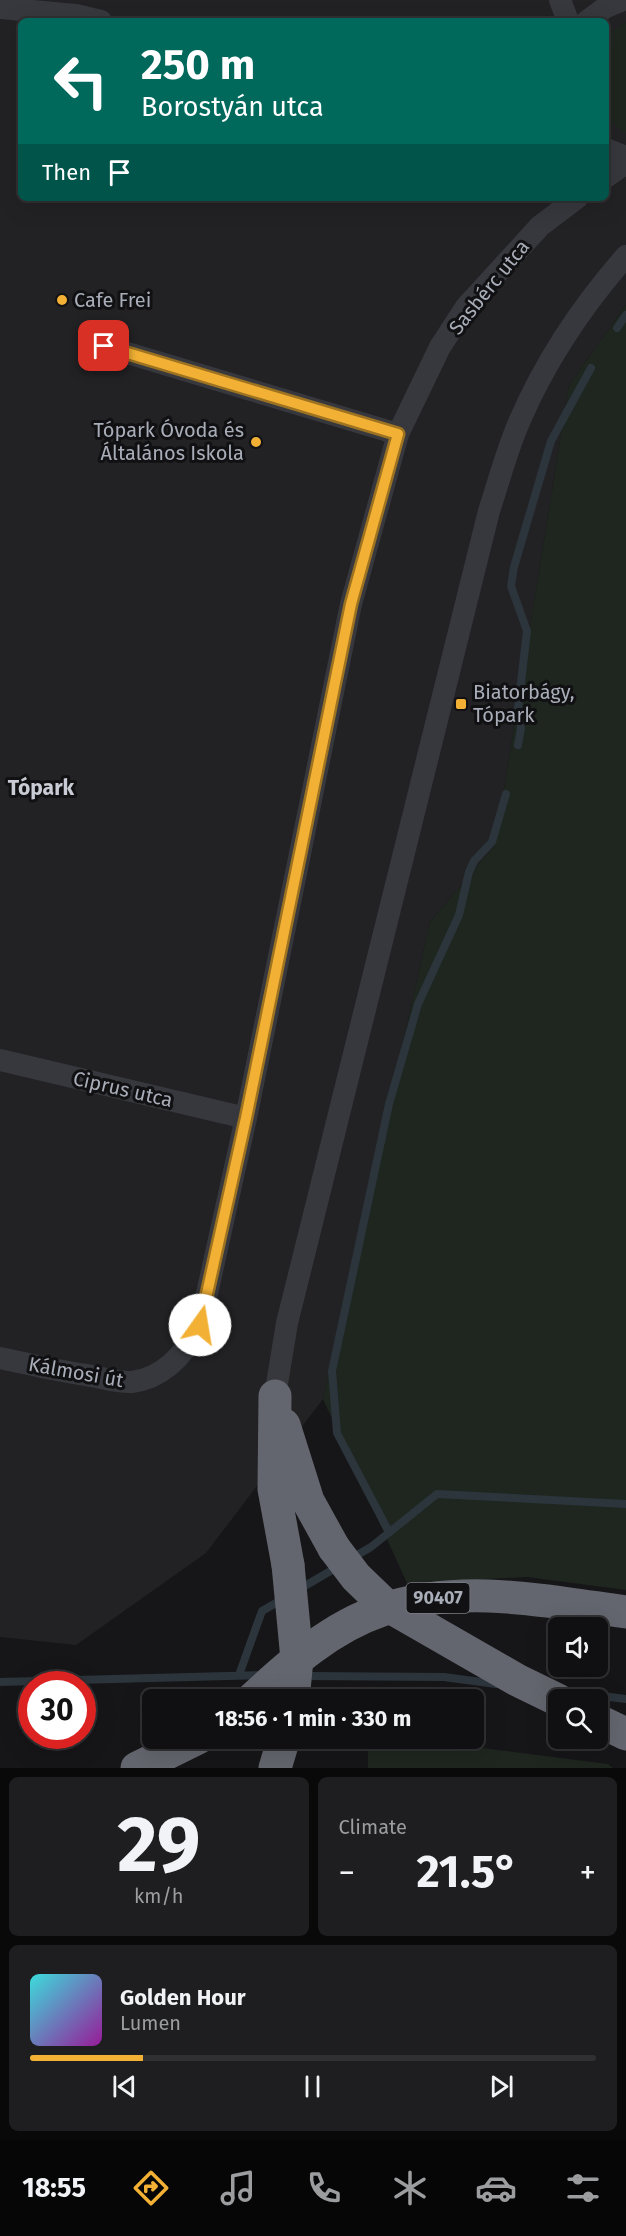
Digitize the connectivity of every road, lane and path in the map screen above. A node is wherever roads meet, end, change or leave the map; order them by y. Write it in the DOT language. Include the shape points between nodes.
graph roads {
  1 [pos="50,0"];
  2 [pos="560,0"];
  3 [pos="623,0"];
  4 [pos="0,8"];
  5 [pos="76,15"];
  6 [pos="88,18"];
  7 [pos="567,18"];
  8 [pos="591,18"];
  9 [pos="609,150"];
  10 [pos="626,157"];
  11 [pos="626,163"];
  12 [pos="609,175"];
  13 [pos="556,201"];
  14 [pos="573,201"];
  15 [pos="540,226"];
  16 [pos="626,256"];
  17 [pos="104,346"];
  18 [pos="398,434"];
  19 [pos="0,1060"];
  20 [pos="246,1118"];
  21 [pos="0,1358"];
  22 [pos="151,1377"];
  23 [pos="275,1396"];
  24 [pos="626,1612"];
  25 [pos="263,1689"];
  26 [pos="294,1689"];
  27 [pos="548,1695"];
  28 [pos="608,1725"];
  29 [pos="626,1734"];
  30 [pos="176,1749"];
  31 [pos="281,1749"];
  32 [pos="137,1768"];
  33 [pos="275,1768"];
  1 -- 5 [label="street"];
  2 -- 7 [label="street"];
  3 -- 8 [label="street"];
  4 -- 5 [label="street"];
  5 -- 6 [label="street"];
  9 -- 10 [label="street"];
  11 -- 12 [label="street"];
  13 -- 15 [label="street, Sasbérc utca"];
  14 -- 15 [label="street, Sasbérc utca"];
  15 -- 18 [label="street, Sasbérc utca" via="466,307 441,347"];
  16 -- 23 [label="street" via="597,289 541,378 519,421 489,511 287,1323"];
  17 -- 18 [label="street"];
  18 -- 20 [label="street, Sasbérc utca" via="351,604"];
  19 -- 20 [label="street, Ciprus utca"];
  20 -- 22 [label="street, Sasbérc utca" via="200,1325 187,1349"];
  21 -- 22 [label="street, Kálmosi út" via="131,1382"];
  23 -- 26 [label="highway, bridge" via="274,1489 288,1565 297,1659"];
  23 -- 27 [label="highway, bridge" via="309,1501 334,1548 356,1577 383,1603"];
  24 -- 25 [label="highway, 90407" via="477,1595 426,1599 382,1610 327,1637"];
  28 -- 29 [label="highway"];
  30 -- 32 [label="highway"];
  31 -- 33 [label="highway"];
}
